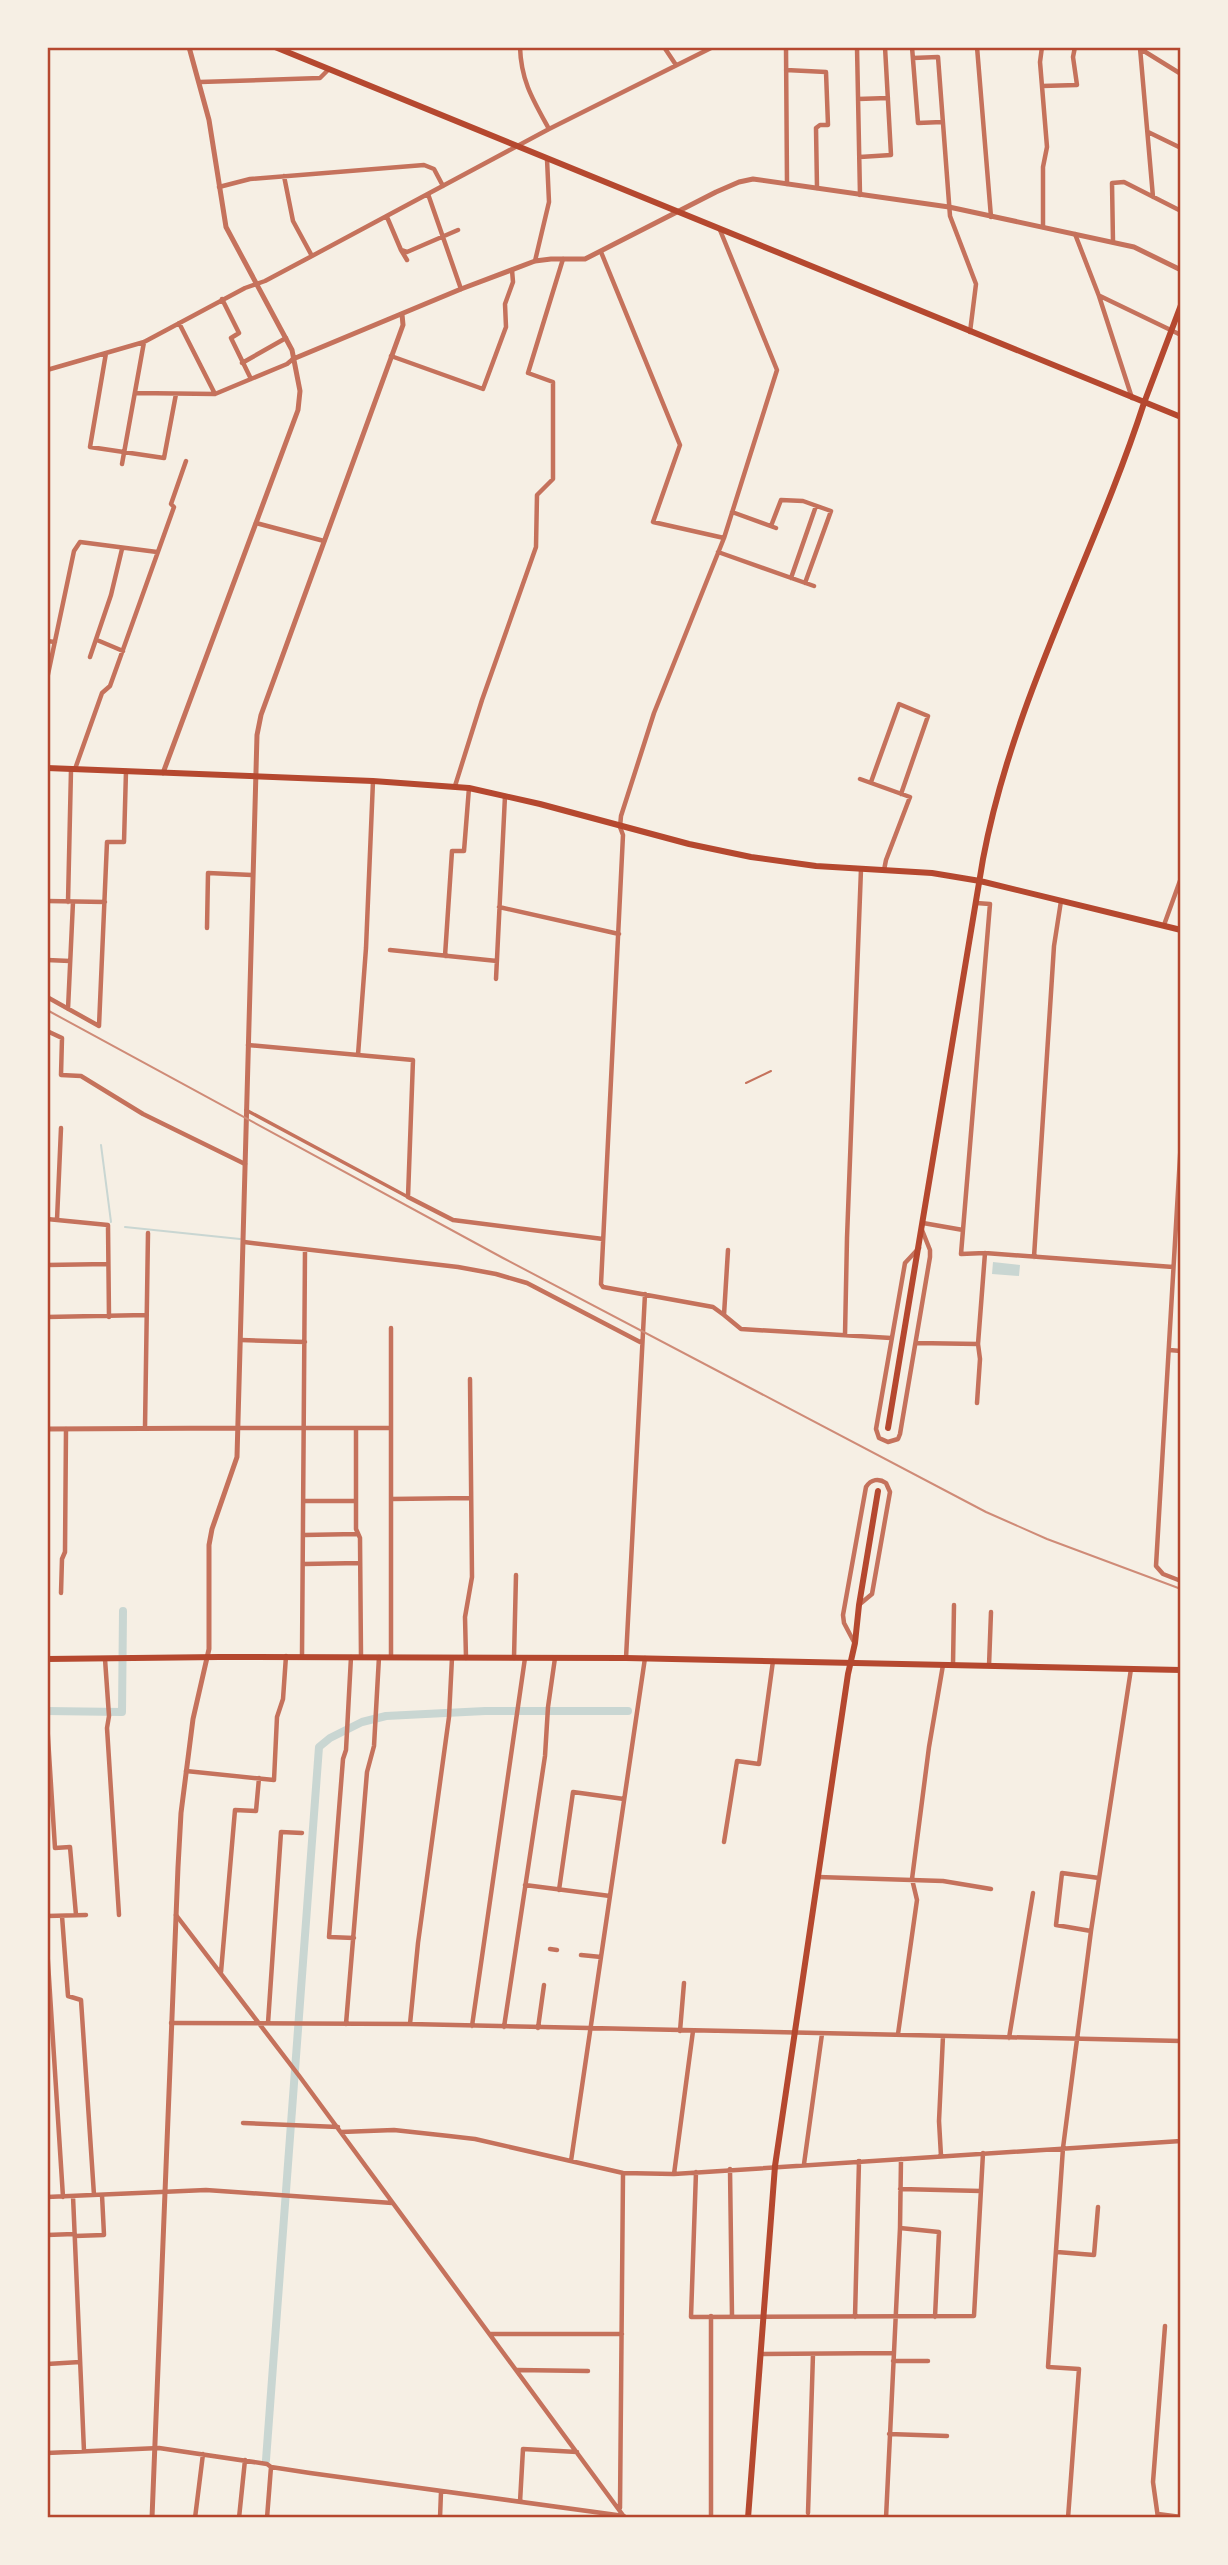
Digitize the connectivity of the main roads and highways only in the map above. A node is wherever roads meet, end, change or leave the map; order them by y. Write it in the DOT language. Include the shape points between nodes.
graph roads {
  1 [pos="275,47"];
  2 [pos="1181,306"];
  3 [pos="1144,403"];
  4 [pos="1181,417"];
  5 [pos="47,768"];
  6 [pos="980,881"];
  7 [pos="1181,930"];
  8 [pos="888,1428"];
  9 [pos="878,1491"];
  10 [pos="47,1659"];
  11 [pos="851,1661"];
  12 [pos="1181,1670"];
  13 [pos="748,2518"];
  1 -- 3 [label="main road"];
  2 -- 3 [label="main road"];
  3 -- 4 [label="main road"];
  3 -- 6 [label="main road" via="1010,749"];
  5 -- 6 [label="main road" via="455,786 751,858"];
  6 -- 7 [label="main road"];
  6 -- 8 [label="main road"];
  9 -- 11 [label="main road"];
  10 -- 11 [label="main road"];
  11 -- 12 [label="main road"];
  11 -- 13 [label="main road" via="775,2166"];
}
